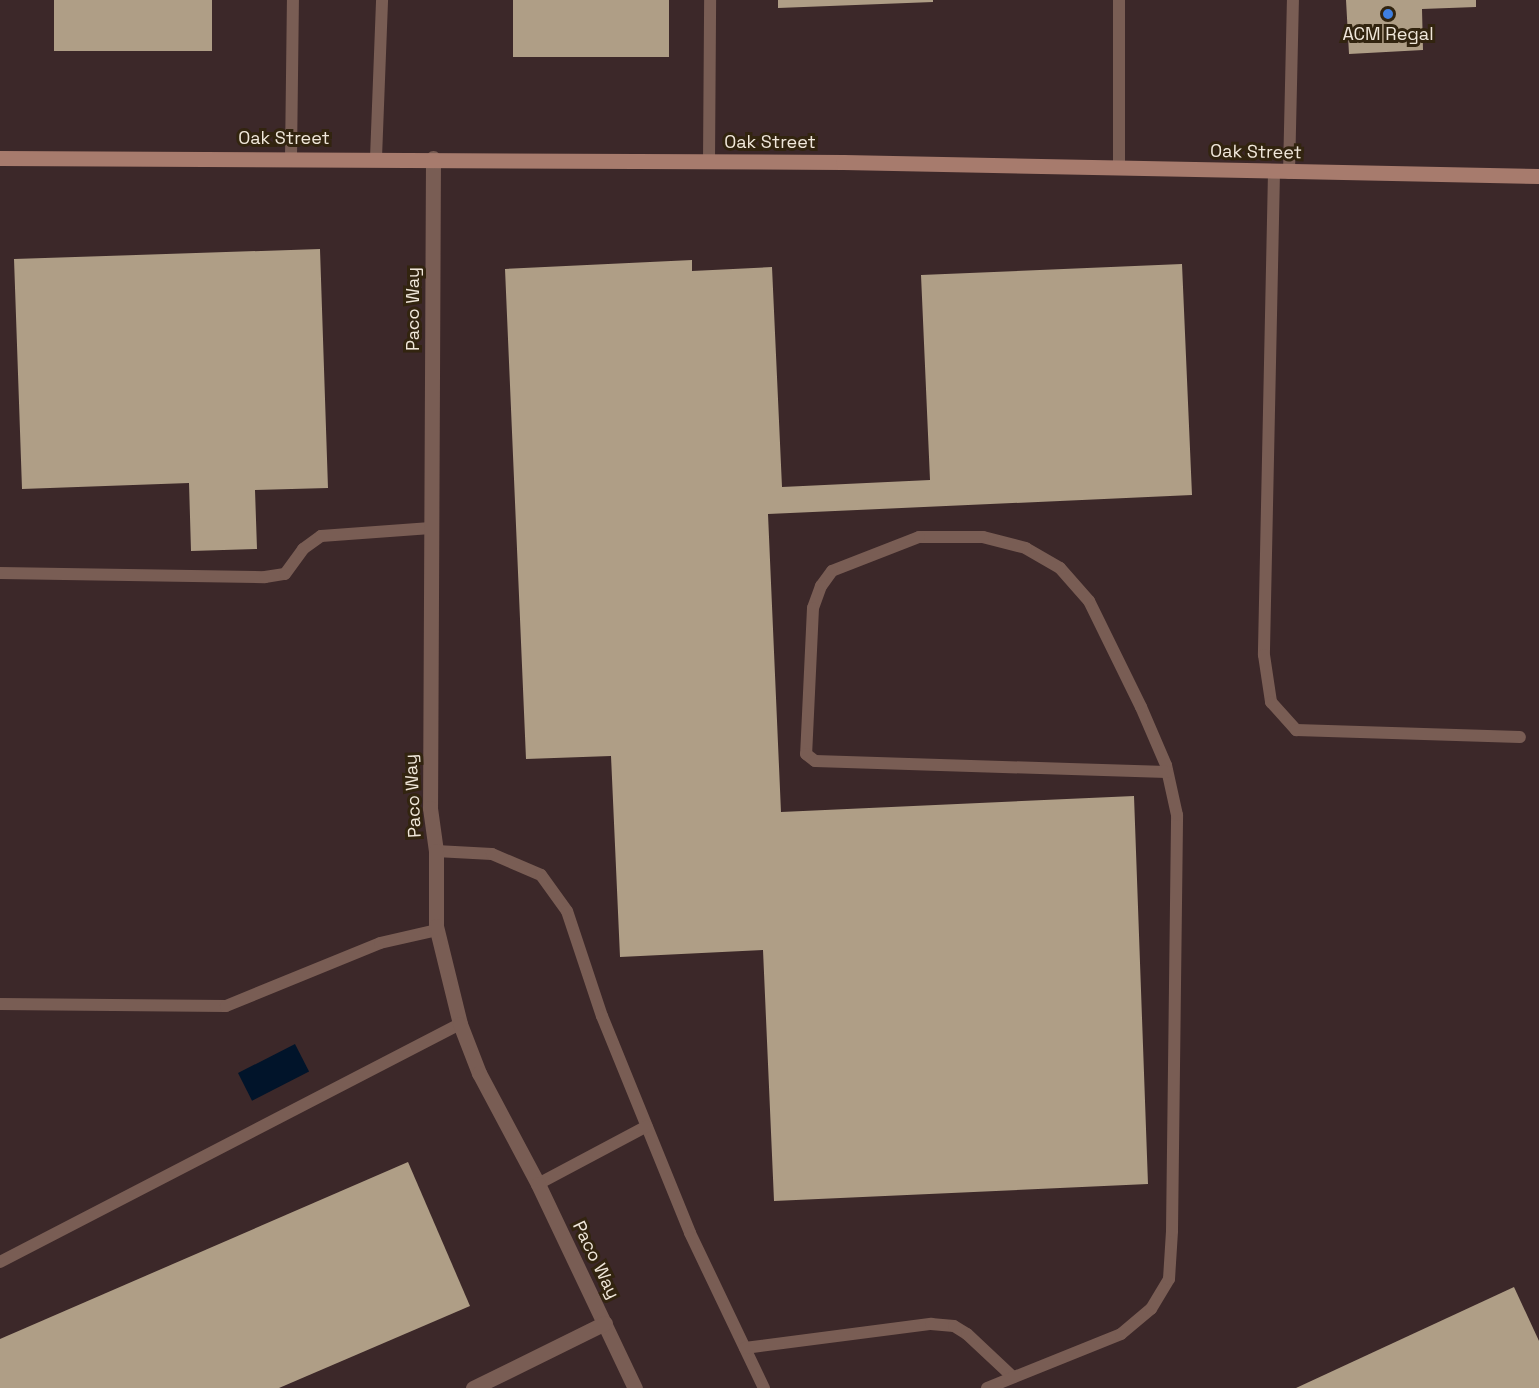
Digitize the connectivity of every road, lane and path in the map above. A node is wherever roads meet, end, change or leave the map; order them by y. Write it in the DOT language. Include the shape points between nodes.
graph roads {
  1 [pos="293,0"];
  2 [pos="382,0"];
  3 [pos="710,0"];
  4 [pos="1119,0"];
  5 [pos="1293,0"];
  6 [pos="0,158"];
  7 [pos="291,158"];
  8 [pos="376,158"];
  9 [pos="433,158"];
  10 [pos="709,161"];
  11 [pos="1119,168"];
  12 [pos="1282,172"];
  13 [pos="1539,176"];
  14 [pos="432,528"];
  15 [pos="0,573"];
  16 [pos="1520,737"];
  17 [pos="1167,772"];
  18 [pos="436,851"];
  19 [pos="436,930"];
  20 [pos="0,1004"];
  21 [pos="460,1024"];
  22 [pos="647,1126"];
  23 [pos="538,1184"];
  24 [pos="0,1262"];
  25 [pos="605,1323"];
  26 [pos="745,1348"];
  27 [pos="1013,1377"];
  28 [pos="473,1388"];
  29 [pos="635,1388"];
  30 [pos="764,1388"];
  31 [pos="987,1388"];
  1 -- 7 [label="lane"];
  2 -- 8 [label="lane"];
  3 -- 10 [label="lane"];
  4 -- 11 [label="lane"];
  5 -- 12 [label="lane"];
  6 -- 7 [label="street, Oak Street"];
  7 -- 8 [label="street, Oak Street"];
  8 -- 9 [label="street, Oak Street"];
  9 -- 10 [label="street, Oak Street"];
  9 -- 14 [label="street, Paco Way"];
  10 -- 11 [label="street, Oak Street"];
  11 -- 12 [label="street, Oak Street"];
  12 -- 13 [label="street, Oak Street"];
  12 -- 16 [label="lane" via="1264,655 1271,702 1296,730"];
  14 -- 15 [label="lane" via="321,536 303,549 285,574 265,577"];
  14 -- 18 [label="street, Paco Way" via="430,808"];
  17 -- 17 [label="lane" via="1141,707 1089,601 1060,568 1026,548 983,537 919,537 832,571 822,586 813,608 806,754 815,762"];
  17 -- 27 [label="lane" via="1177,815 1169,1280 1151,1310 1121,1334"];
  18 -- 19 [label="street, Paco Way"];
  18 -- 22 [label="lane" via="492,854 541,875 567,911 602,1016"];
  19 -- 20 [label="lane" via="381,943 226,1006"];
  19 -- 21 [label="street, Paco Way"];
  21 -- 23 [label="street, Paco Way" via="479,1073"];
  21 -- 24 [label="lane"];
  22 -- 23 [label="lane"];
  22 -- 26 [label="lane" via="690,1233"];
  23 -- 25 [label="street, Paco Way"];
  25 -- 28 [label="street"];
  25 -- 29 [label="street, Paco Way"];
  26 -- 27 [label="lane" via="900,1326 954,1326"];
  26 -- 30 [label="lane"];
  27 -- 31 [label="lane"];
}
